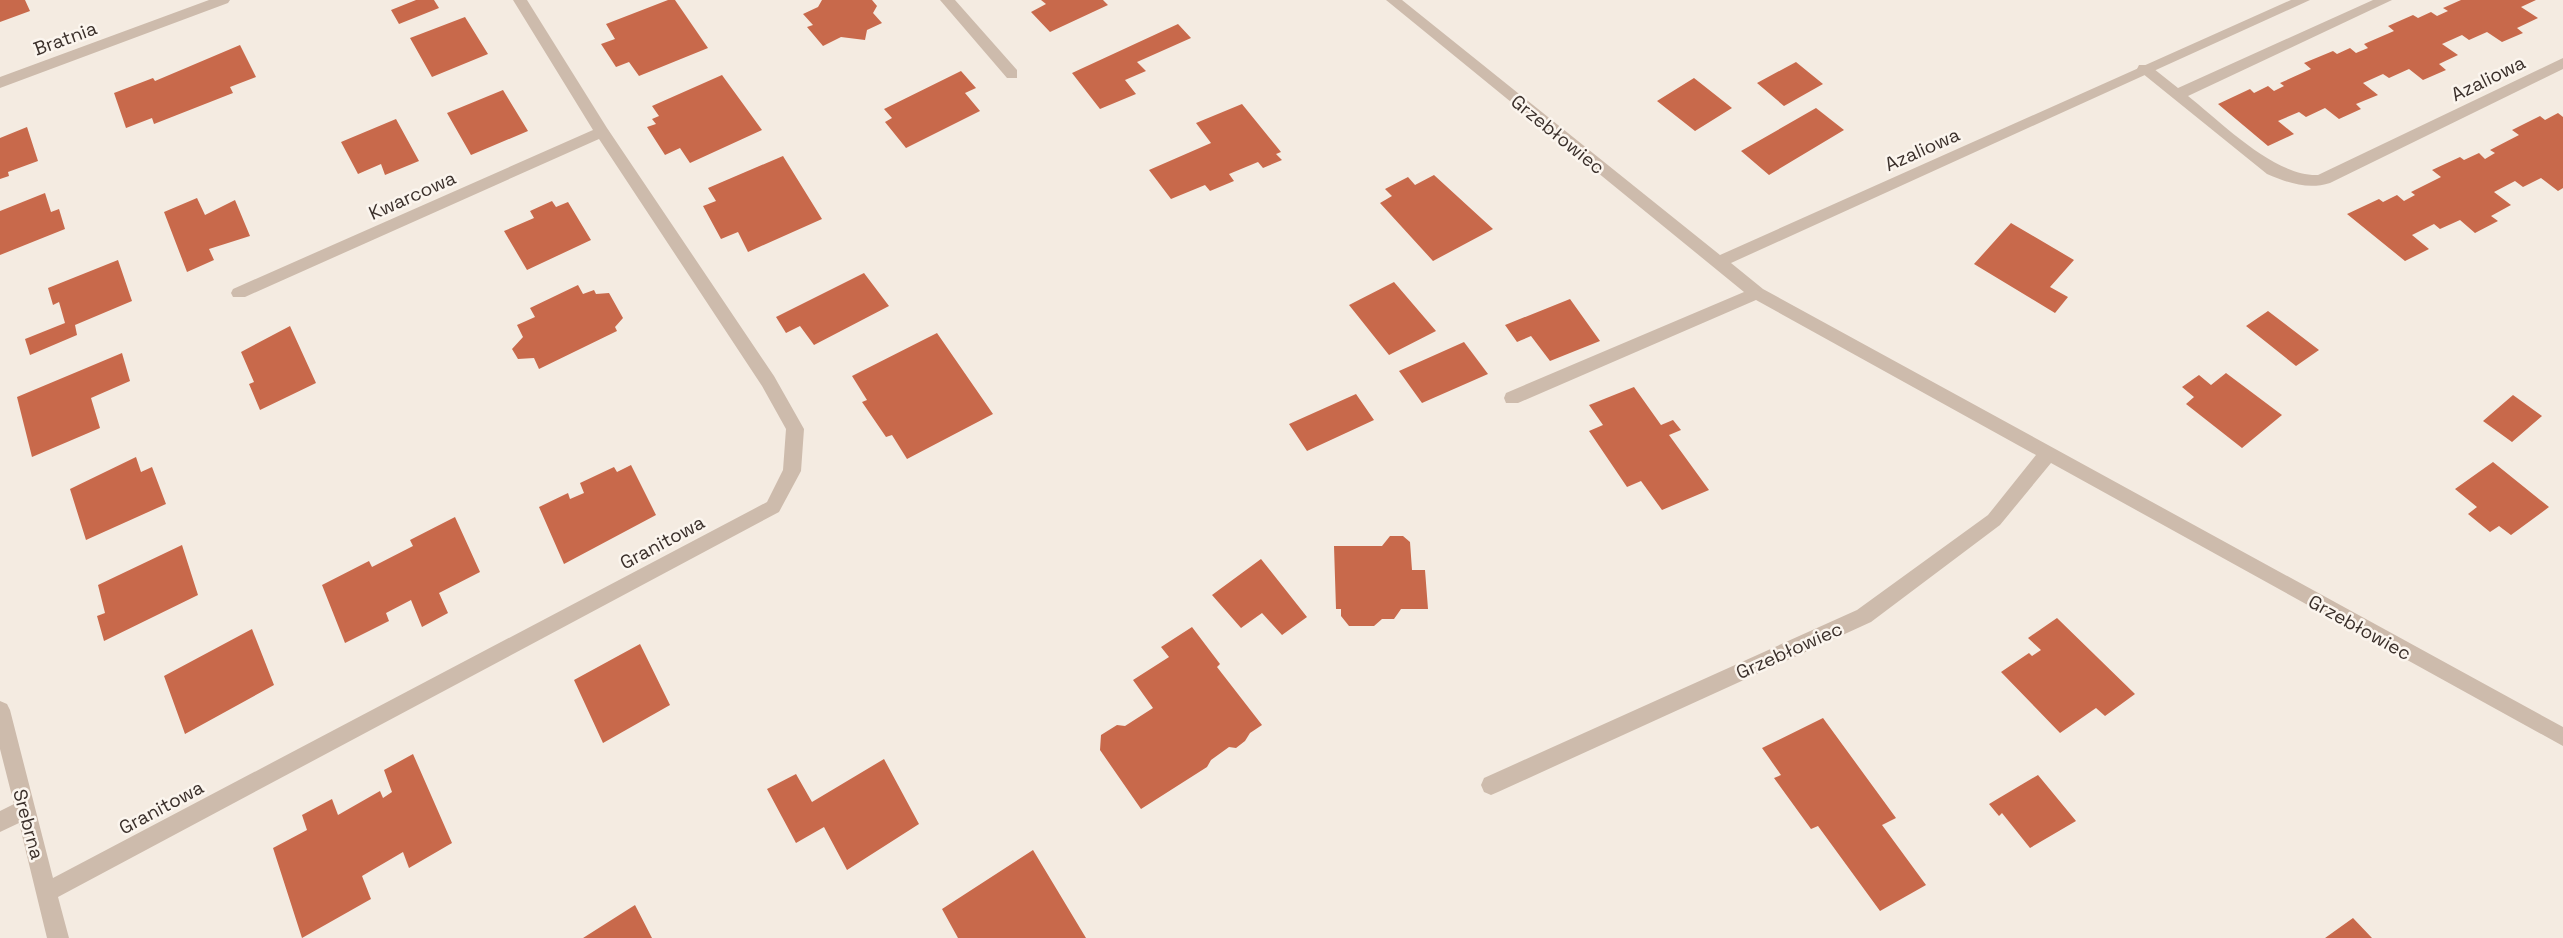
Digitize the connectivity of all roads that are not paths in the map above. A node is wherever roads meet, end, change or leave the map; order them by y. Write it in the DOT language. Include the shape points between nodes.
graph roads {
  1 [pos="223,0"];
  2 [pos="520,0"];
  3 [pos="947,0"];
  4 [pos="1393,0"];
  5 [pos="2303,0"];
  6 [pos="2385,0"];
  7 [pos="2563,63"];
  8 [pos="2144,69"];
  9 [pos="1012,74"];
  10 [pos="0,83"];
  11 [pos="2176,95"];
  12 [pos="601,132"];
  13 [pos="1717,263"];
  14 [pos="239,293"];
  15 [pos="1757,293"];
  16 [pos="1512,398"];
  17 [pos="2047,456"];
  18 [pos="0,710"];
  19 [pos="2563,737"];
  20 [pos="1491,785"];
  21 [pos="25,809"];
  22 [pos="0,822"];
  23 [pos="47,892"];
  24 [pos="58,938"];
  1 -- 10 [label="street, Bratnia"];
  2 -- 12 [label="street, Granitowa"];
  3 -- 9 [label="street"];
  4 -- 13 [label="street, Grzebłowiec"];
  5 -- 8 [label="street, Azaliowa"];
  6 -- 11 [label="street"];
  7 -- 11 [label="street, Azaliowa" via="2312,182 2272,170"];
  8 -- 11 [label="street, Azaliowa"];
  8 -- 13 [label="street, Azaliowa"];
  12 -- 14 [label="street, Kwarcowa"];
  12 -- 23 [label="street, Granitowa" via="768,380 795,429 792,471 773,507"];
  13 -- 15 [label="street, Grzebłowiec"];
  15 -- 16 [label="street"];
  15 -- 17 [label="street, Grzebłowiec"];
  17 -- 19 [label="street, Grzebłowiec"];
  17 -- 20 [label="street, Grzebłowiec" via="1994,520 1864,616"];
  18 -- 21 [label="street, Srebrna"];
  21 -- 22 [label="street"];
  21 -- 23 [label="street, Srebrna"];
  23 -- 24 [label="street, Srebrna"];
}
